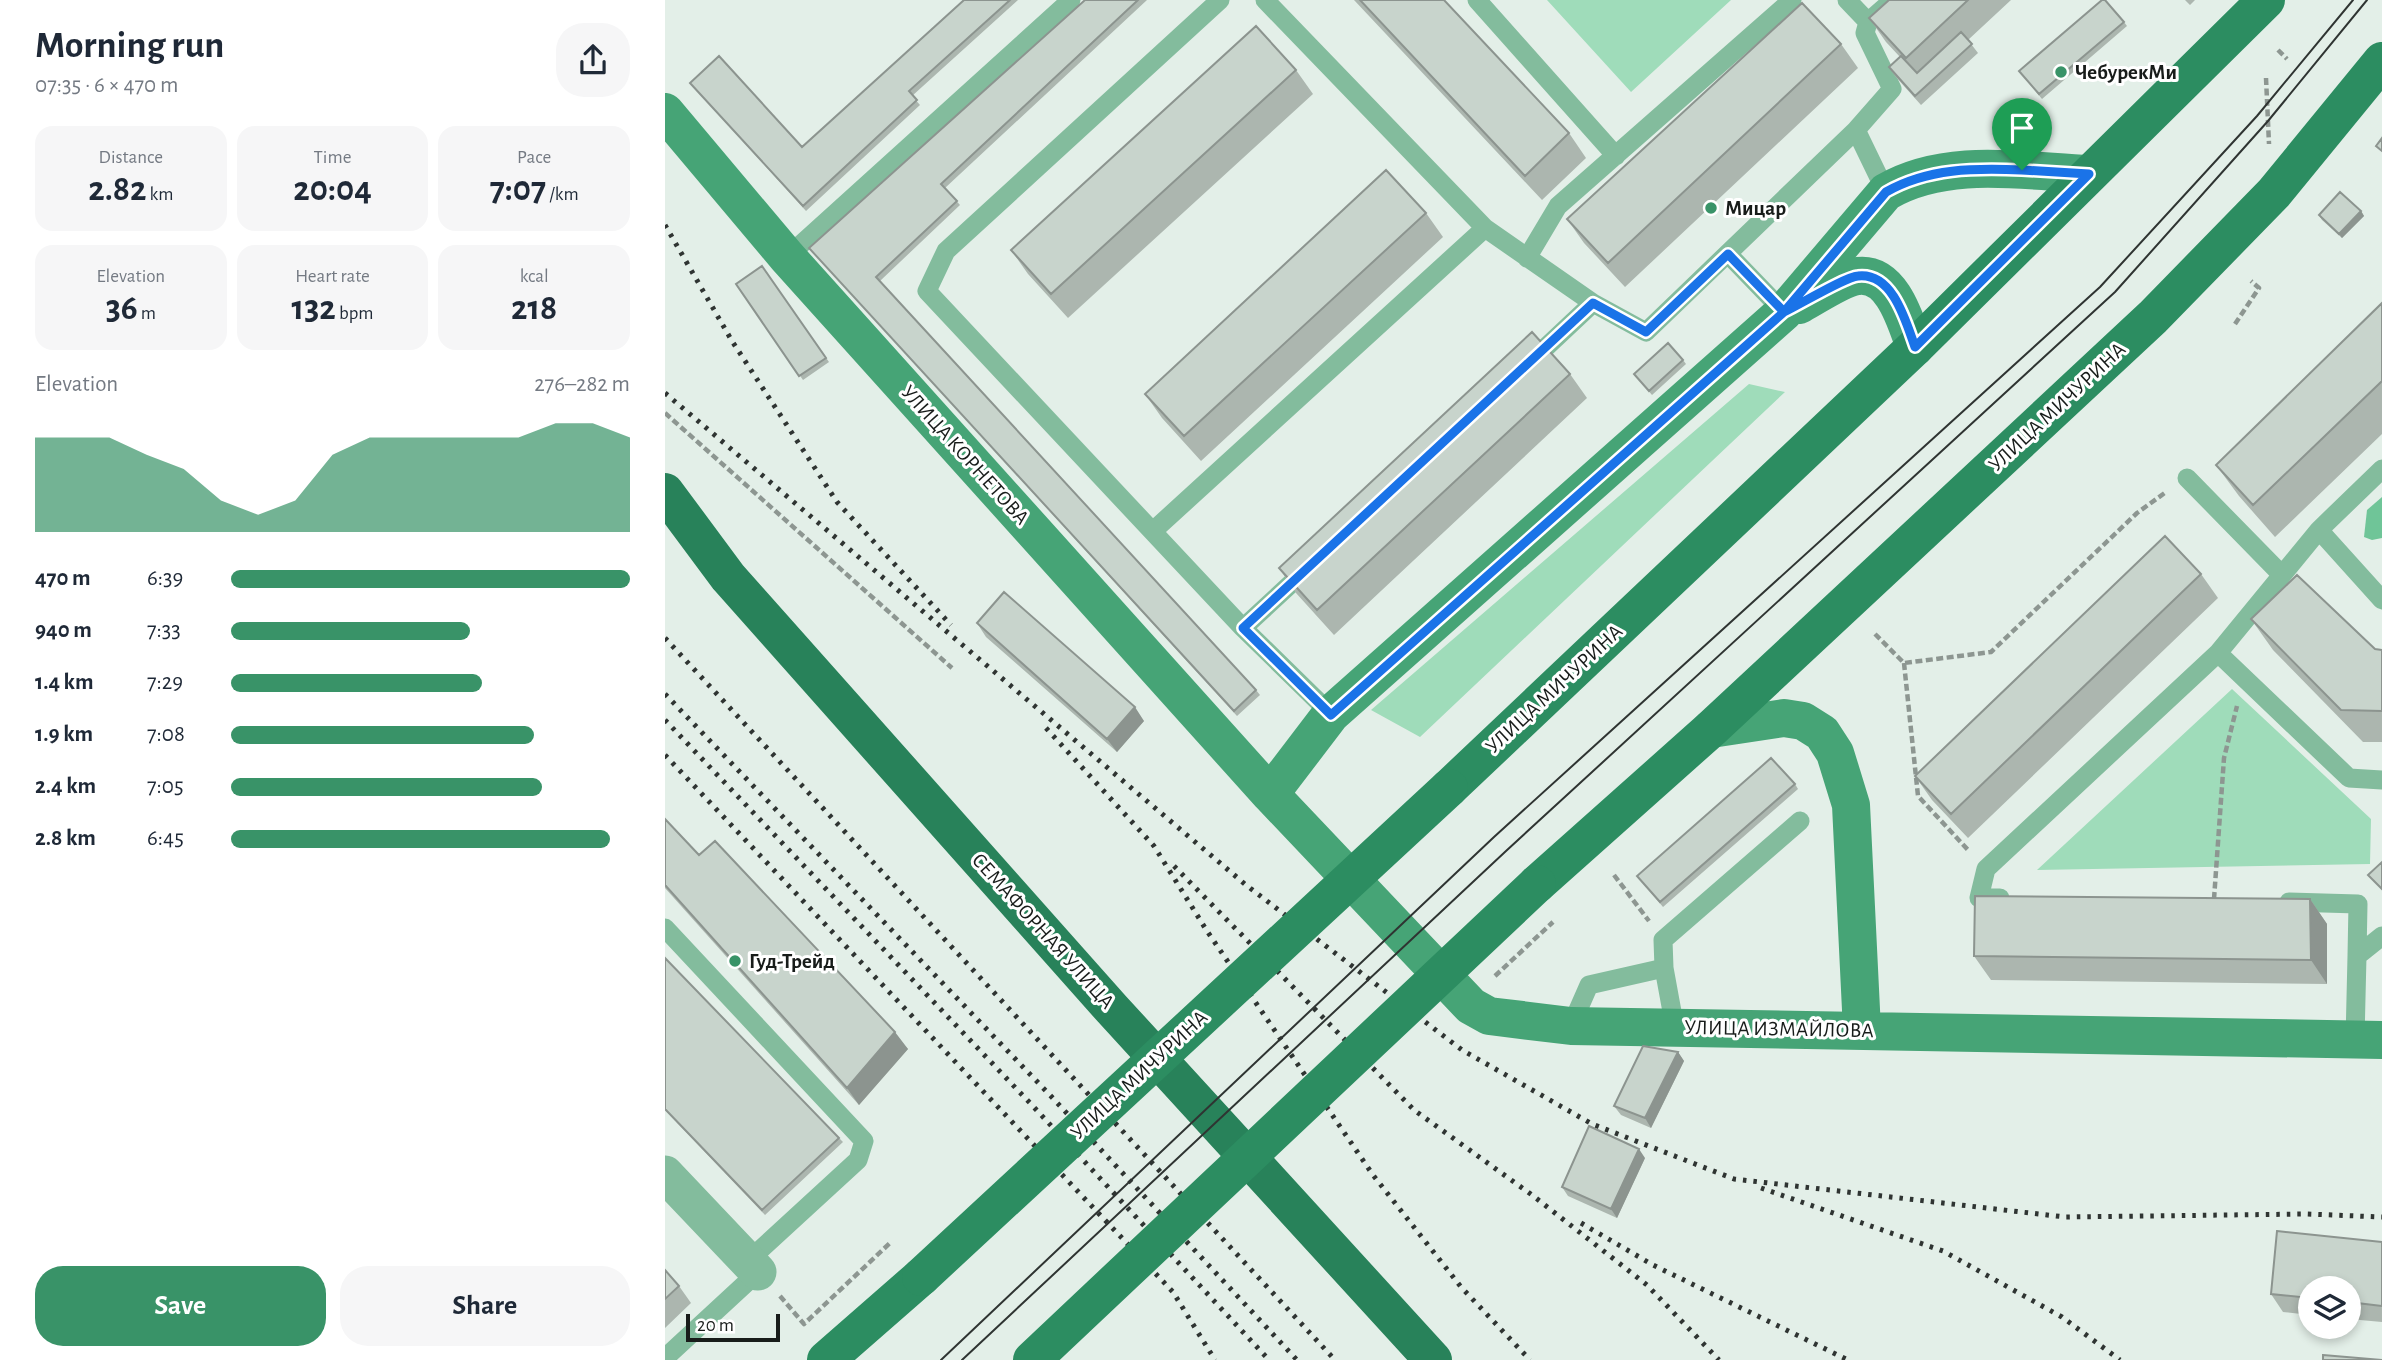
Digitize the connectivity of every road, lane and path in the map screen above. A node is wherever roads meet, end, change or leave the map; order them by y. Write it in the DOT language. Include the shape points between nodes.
graph roads {
  1 [pos="1071,0"];
  2 [pos="1220,0"];
  3 [pos="1265,0"];
  4 [pos="1477,0"];
  5 [pos="1792,0"];
  6 [pos="1847,0"];
  7 [pos="1893,0"];
  8 [pos="2266,0"];
  9 [pos="1868,22"];
  10 [pos="2278,50"];
  11 [pos="2287,59"];
  12 [pos="2382,61"];
  13 [pos="2266,78"];
  14 [pos="665,112"];
  15 [pos="1856,130"];
  16 [pos="2269,145"];
  17 [pos="1616,156"];
  18 [pos="2089,174"];
  19 [pos="1886,192"];
  20 [pos="1485,228"];
  21 [pos="1728,254"];
  22 [pos="787,257"];
  23 [pos="1527,258"];
  24 [pos="2251,281"];
  25 [pos="1593,303"];
  26 [pos="1784,312"];
  27 [pos="2235,324"];
  28 [pos="1915,347"];
  29 [pos="1513,378"];
  30 [pos="665,413"];
  31 [pos="2382,469"];
  32 [pos="2187,478"];
  33 [pos="665,492"];
  34 [pos="2319,530"];
  35 [pos="1153,531"];
  36 [pos="1323,554"];
  37 [pos="2282,575"];
  38 [pos="2382,600"];
  39 [pos="1243,628"];
  40 [pos="1875,634"];
  41 [pos="2218,653"];
  42 [pos="1903,663"];
  43 [pos="952,668"];
  44 [pos="2243,678"];
  45 [pos="1331,715"];
  46 [pos="1711,729"];
  47 [pos="2382,780"];
  48 [pos="1270,794"];
  49 [pos="1801,821"];
  50 [pos="1986,869"];
  51 [pos="1614,875"];
  52 [pos="2020,898"];
  53 [pos="2214,899"];
  54 [pos="2267,901"];
  55 [pos="665,928"];
  56 [pos="2382,936"];
  57 [pos="1663,940"];
  58 [pos="2357,957"];
  59 [pos="1664,968"];
  60 [pos="1571,1026"];
  61 [pos="1675,1028"];
  62 [pos="1862,1030"];
  63 [pos="2368,1040"];
  64 [pos="665,1174"];
  65 [pos="890,1243"];
  66 [pos="748,1261"];
  67 [pos="804,1324"];
  68 [pos="665,1358"];
  69 [pos="826,1360"];
  70 [pos="1032,1360"];
  71 [pos="1433,1360"];
  1 -- 22 [label="lane"];
  2 -- 35 [label="lane" via="946,251 927,291"];
  3 -- 20 [label="lane"];
  4 -- 17 [label="lane"];
  5 -- 17 [label="lane"];
  6 -- 9 [label="lane"];
  7 -- 9 [label="lane"];
  8 -- 18 [label="main road, УЛИЦА МИЧУРИНА"];
  9 -- 15 [label="lane" via="1865,33 1892,89"];
  10 -- 11 [label="path"];
  12 -- 46 [label="main road, УЛИЦА МИЧУРИНА" via="2274,193 2153,317"];
  13 -- 16 [label="path"];
  14 -- 22 [label="main road, УЛИЦА КОРНЕТОВА"];
  15 -- 19 [label="lane"];
  15 -- 21 [label="lane"];
  17 -- 23 [label="lane" via="1558,206"];
  18 -- 19 [label="main road" via="1970,168 1908,179"];
  18 -- 28 [label="main road, УЛИЦА МИЧУРИНА"];
  19 -- 26 [label="main road"];
  20 -- 23 [label="lane"];
  20 -- 35 [label="lane"];
  21 -- 25 [label="lane" via="1646,332"];
  21 -- 26 [label="lane"];
  22 -- 48 [label="main road, УЛИЦА КОРНЕТОВА"];
  23 -- 25 [label="lane"];
  24 -- 27 [label="path" via="2259,288"];
  25 -- 29 [label="lane"];
  26 -- 28 [label="main road" via="1857,276 1878,280 1900,305"];
  26 -- 45 [label="main road"];
  28 -- 69 [label="main road, УЛИЦА МИЧУРИНА, bridge" via="1450,788"];
  30 -- 43 [label="path"];
  31 -- 34 [label="lane"];
  32 -- 37 [label="lane"];
  32 -- 42 [label="path" via="2137,513 1991,652"];
  33 -- 71 [label="highway, СЕМАФОРНАЯ УЛИЦА" via="747,597"];
  34 -- 37 [label="lane"];
  34 -- 38 [label="lane"];
  35 -- 39 [label="lane"];
  36 -- 39 [label="lane"];
  37 -- 41 [label="lane"];
  39 -- 45 [label="lane"];
  40 -- 42 [label="path"];
  41 -- 44 [label="lane"];
  41 -- 50 [label="lane"];
  42 -- 50 [label="path" via="1918,796"];
  44 -- 47 [label="lane" via="2349,778"];
  44 -- 53 [label="path" via="2224,758"];
  45 -- 48 [label="main road"];
  46 -- 62 [label="main road" via="1784,718 1803,721 1822,733 1835,753 1851,805"];
  46 -- 70 [label="main road, УЛИЦА МИЧУРИНА, bridge" via="1537,884"];
  48 -- 60 [label="main road, УЛИЦА ИЗМАЙЛОВА" via="1471,1006 1489,1016"];
  49 -- 57 [label="lane"];
  50 -- 52 [label="lane" via="1979,898"];
  51 -- 57 [label="path"];
  54 -- 58 [label="lane" via="2358,904"];
  55 -- 66 [label="lane" via="864,1141 858,1160"];
  56 -- 58 [label="lane"];
  57 -- 59 [label="lane"];
  58 -- 63 [label="lane"];
  59 -- 60 [label="lane" via="1589,985"];
  59 -- 61 [label="lane"];
  60 -- 61 [label="main road, УЛИЦА ИЗМАЙЛОВА"];
  61 -- 62 [label="main road, УЛИЦА ИЗМАЙЛОВА"];
  62 -- 63 [label="main road, УЛИЦА ИЗМАЙЛОВА"];
  64 -- 66 [label="street"];
  65 -- 67 [label="path"];
  66 -- 68 [label="lane" via="758,1272"];
}
